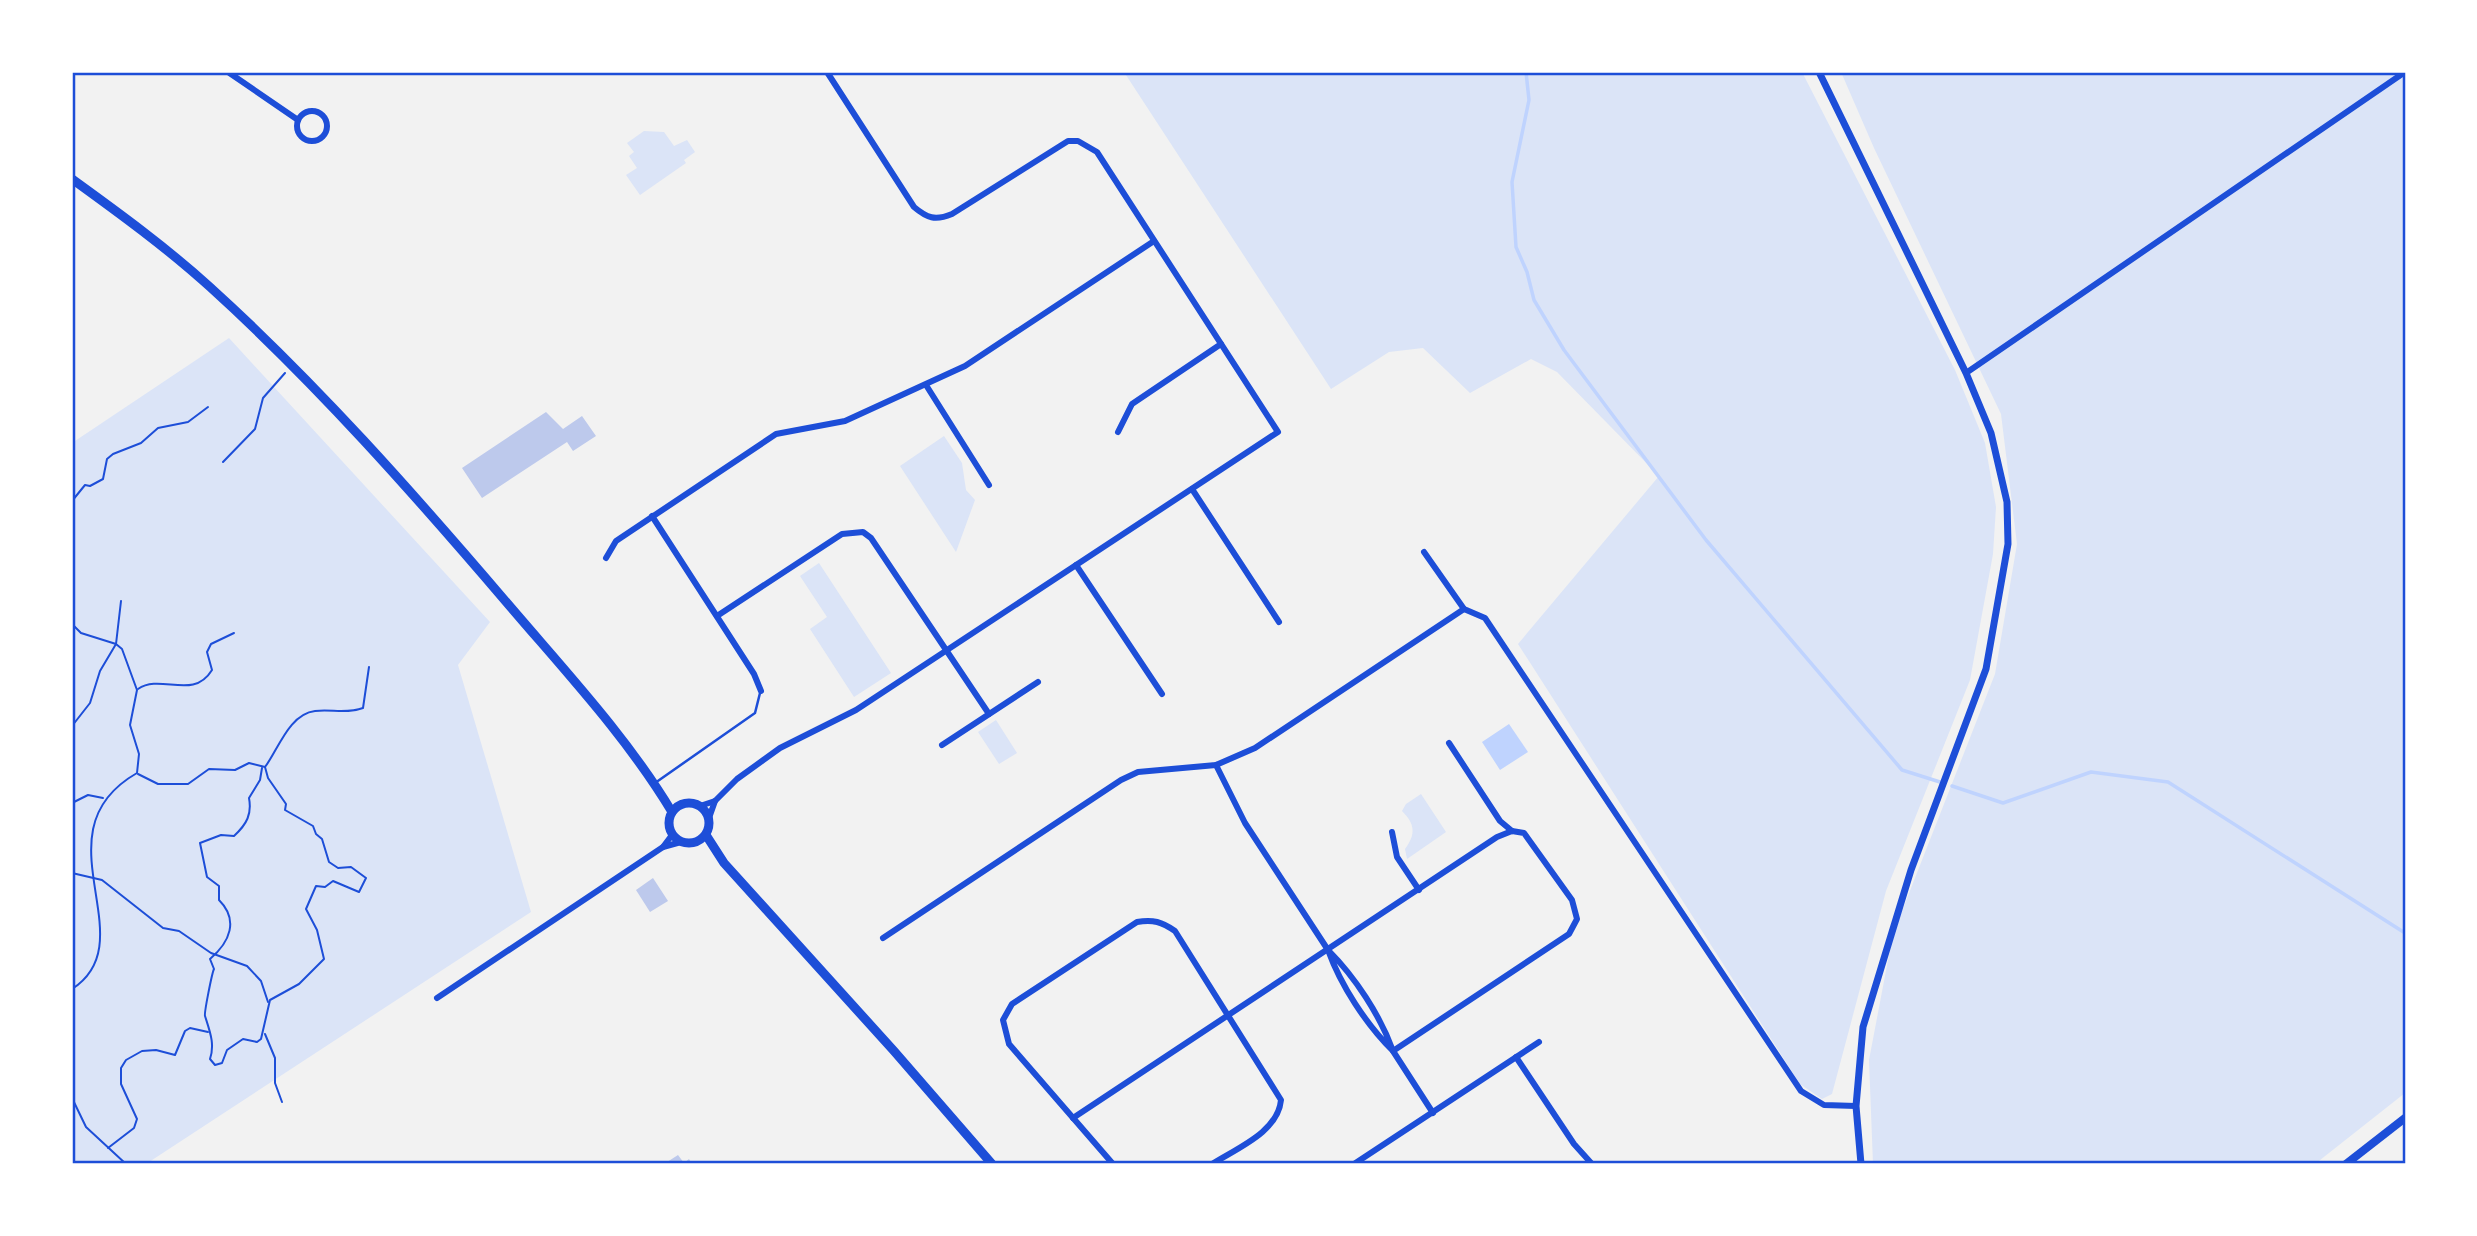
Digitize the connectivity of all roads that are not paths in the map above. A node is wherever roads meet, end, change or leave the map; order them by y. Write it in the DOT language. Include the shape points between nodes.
graph roads {
  1 [pos="228,72"];
  2 [pos="827,72"];
  3 [pos="1819,72"];
  4 [pos="2405,72"];
  5 [pos="298,120"];
  6 [pos="72,179"];
  7 [pos="1154,242"];
  8 [pos="1221,344"];
  9 [pos="1966,373"];
  10 [pos="926,385"];
  11 [pos="1118,432"];
  12 [pos="989,485"];
  13 [pos="1192,489"];
  14 [pos="652,516"];
  15 [pos="1424,551"];
  16 [pos="606,558"];
  17 [pos="1076,565"];
  18 [pos="1464,609"];
  19 [pos="717,616"];
  20 [pos="1279,622"];
  21 [pos="947,650"];
  22 [pos="1038,682"];
  23 [pos="761,691"];
  24 [pos="1162,695"];
  25 [pos="989,714"];
  26 [pos="1449,743"];
  27 [pos="942,746"];
  28 [pos="1216,765"];
  29 [pos="655,783"];
  30 [pos="715,800"];
  31 [pos="681,805"];
  32 [pos="700,806"];
  33 [pos="672,812"];
  34 [pos="709,818"];
  35 [pos="1512,831"];
  36 [pos="1392,832"];
  37 [pos="672,835"];
  38 [pos="706,835"];
  39 [pos="681,842"];
  40 [pos="698,842"];
  41 [pos="663,847"];
  42 [pos="724,863"];
  43 [pos="1419,890"];
  44 [pos="883,938"];
  45 [pos="1328,950"];
  46 [pos="437,998"];
  47 [pos="1229,1015"];
  48 [pos="1539,1042"];
  49 [pos="1392,1051"];
  50 [pos="1516,1057"];
  51 [pos="1856,1106"];
  52 [pos="1433,1113"];
  53 [pos="1073,1118"];
  54 [pos="2405,1118"];
  55 [pos="992,1164"];
  56 [pos="1114,1164"];
  57 [pos="1212,1164"];
  58 [pos="1354,1164"];
  59 [pos="1592,1164"];
  60 [pos="1861,1164"];
  61 [pos="2346,1164"];
  1 -- 5 [label="street"];
  2 -- 7 [label="street" via="914,207 926,217 952,214 1068,141 1079,141 1097,152"];
  3 -- 9 [label="street"];
  4 -- 9 [label="street"];
  5 -- 5 [label="street" via="299,134 306,140 315,141 326,132 324,117 315,111 305,112"];
  6 -- 29 [label="main road" via="209,286 292,366 468,557"];
  7 -- 8 [label="street"];
  7 -- 10 [label="street" via="965,366"];
  8 -- 11 [label="street" via="1132,404"];
  8 -- 13 [label="street" via="1278,432"];
  9 -- 51 [label="street" via="1996,448 2007,502 2006,554 1986,668 1871,991 1859,1049"];
  10 -- 12 [label="street"];
  10 -- 14 [label="street" via="845,421 776,434"];
  13 -- 17 [label="street"];
  13 -- 20 [label="street"];
  14 -- 16 [label="street" via="616,541"];
  14 -- 19 [label="street"];
  15 -- 18 [label="street"];
  17 -- 21 [label="street"];
  17 -- 24 [label="street"];
  18 -- 28 [label="street" via="1255,748"];
  18 -- 51 [label="street" via="1485,618 1801,1091 1824,1105"];
  19 -- 21 [label="street" via="842,534 859,532 871,538"];
  19 -- 23 [label="street"];
  21 -- 25 [label="street"];
  21 -- 30 [label="street" via="856,710 760,760"];
  22 -- 25 [label="street"];
  23 -- 29 [label="lane" via="755,713"];
  25 -- 27 [label="street"];
  26 -- 35 [label="street" via="1500,821"];
  28 -- 44 [label="street" via="1150,770 1121,780"];
  28 -- 45 [label="street" via="1245,823"];
  29 -- 31 [label="main road"];
  29 -- 33 [label="main road"];
  30 -- 32 [label="street"];
  30 -- 34 [label="street"];
  31 -- 32 [label="main road"];
  31 -- 33 [label="main road"];
  32 -- 34 [label="main road"];
  33 -- 37 [label="main road"];
  34 -- 38 [label="main road"];
  35 -- 43 [label="street" via="1497,836"];
  35 -- 49 [label="street" via="1531,838 1572,900 1577,919 1569,934"];
  36 -- 43 [label="street" via="1398,857"];
  37 -- 39 [label="main road"];
  37 -- 41 [label="street"];
  38 -- 40 [label="main road"];
  38 -- 42 [label="main road"];
  39 -- 40 [label="main road"];
  39 -- 41 [label="street"];
  40 -- 42 [label="main road"];
  41 -- 46 [label="street"];
  42 -- 55 [label="main road"];
  43 -- 45 [label="street"];
  45 -- 47 [label="street"];
  45 -- 49 [label="street" via="1335,970"];
  47 -- 53 [label="street"];
  47 -- 53 [label="street" via="1175,931 1156,921 1137,922 1012,1004 1003,1020 1009,1044"];
  47 -- 57 [label="street" via="1276,1087 1280,1113 1272,1125"];
  48 -- 50 [label="street"];
  49 -- 52 [label="street"];
  50 -- 52 [label="street"];
  50 -- 59 [label="street"];
  51 -- 60 [label="street"];
  52 -- 58 [label="street"];
  53 -- 56 [label="street"];
  54 -- 61 [label="main road"];
}
